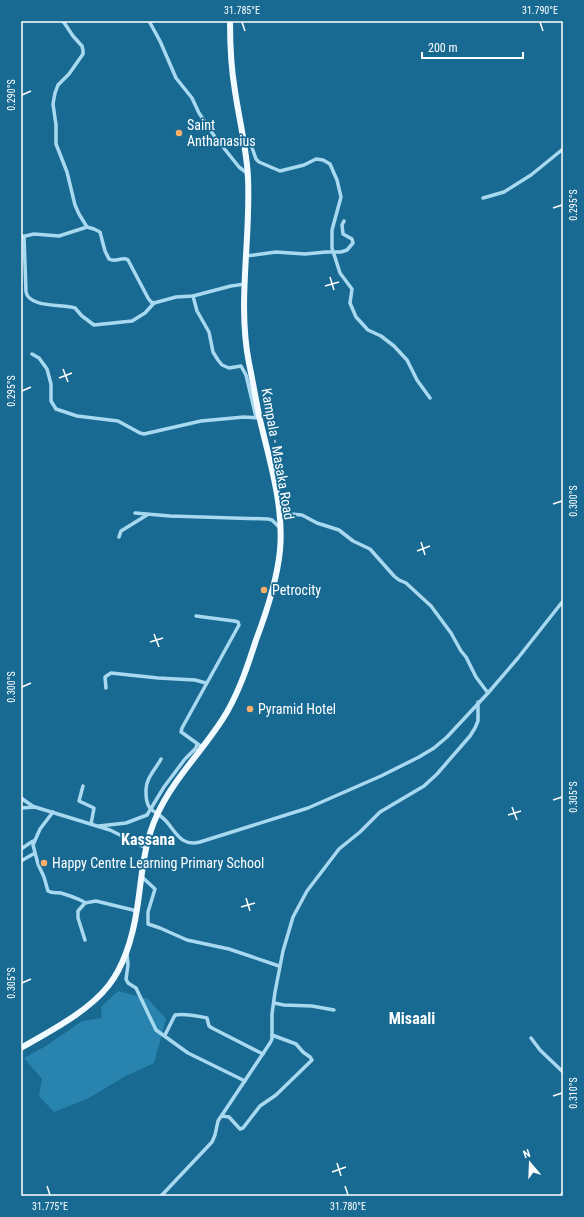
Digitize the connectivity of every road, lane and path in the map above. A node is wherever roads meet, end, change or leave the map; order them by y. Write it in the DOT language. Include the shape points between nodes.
graph roads {
  1 [pos="64,21"];
  2 [pos="149,21"];
  3 [pos="230,21"];
  4 [pos="243,140"];
  5 [pos="563,149"];
  6 [pos="248,174"];
  7 [pos="483,198"];
  8 [pos="344,221"];
  9 [pos="87,226"];
  10 [pos="23,237"];
  11 [pos="333,252"];
  12 [pos="246,256"];
  13 [pos="246,284"];
  14 [pos="193,296"];
  15 [pos="154,304"];
  16 [pos="32,354"];
  17 [pos="430,398"];
  18 [pos="258,417"];
  19 [pos="279,513"];
  20 [pos="134,514"];
  21 [pos="148,515"];
  22 [pos="280,528"];
  23 [pos="119,537"];
  24 [pos="563,601"];
  25 [pos="196,616"];
  26 [pos="206,683"];
  27 [pos="106,688"];
  28 [pos="488,693"];
  29 [pos="478,702"];
  30 [pos="200,746"];
  31 [pos="161,759"];
  32 [pos="83,786"];
  33 [pos="21,798"];
  34 [pos="35,807"];
  35 [pos="21,808"];
  36 [pos="151,810"];
  37 [pos="53,812"];
  38 [pos="157,814"];
  39 [pos="90,824"];
  40 [pos="99,826"];
  41 [pos="33,842"];
  42 [pos="146,848"];
  43 [pos="21,849"];
  44 [pos="35,853"];
  45 [pos="21,861"];
  46 [pos="141,876"];
  47 [pos="85,903"];
  48 [pos="137,911"];
  49 [pos="85,940"];
  50 [pos="127,952"];
  51 [pos="280,966"];
  52 [pos="274,1003"];
  53 [pos="334,1010"];
  54 [pos="165,1035"];
  55 [pos="272,1035"];
  56 [pos="531,1038"];
  57 [pos="21,1048"];
  58 [pos="263,1054"];
  59 [pos="563,1072"];
  60 [pos="245,1081"];
  61 [pos="222,1116"];
  62 [pos="563,1193"];
  63 [pos="162,1196"];
  64 [pos="561,1196"];
  1 -- 9 [label="street" via="82,46 83,54 58,85 55,94 53,104 56,144 67,172 75,206"];
  2 -- 6 [label="street" via="178,82 192,98 215,137 239,167"];
  3 -- 4 [label="main road, Kampala - Masaka Road" via="233,76"];
  4 -- 6 [label="main road, Kampala - Masaka Road"];
  4 -- 11 [label="street" via="250,142 259,162 280,171 316,159 326,161 332,167 341,197 332,230"];
  5 -- 7 [label="street" via="512,187 498,195"];
  6 -- 12 [label="main road, Kampala - Masaka Road"];
  8 -- 11 [label="street" via="343,234 352,239 353,243 347,250"];
  9 -- 10 [label="street" via="59,236 34,234"];
  9 -- 15 [label="street" via="100,232 109,259 128,260 148,298"];
  10 -- 15 [label="street" via="26,292 31,300 75,308 94,325 132,321"];
  11 -- 12 [label="street" via="276,252"];
  11 -- 17 [label="street" via="340,272 352,289 350,303 356,317 368,330 389,342 407,360"];
  12 -- 13 [label="main road, Kampala - Masaka Road"];
  13 -- 14 [label="street"];
  13 -- 18 [label="main road, Kampala - Masaka Road" via="245,335"];
  14 -- 15 [label="street" via="176,297"];
  14 -- 18 [label="street" via="218,360 228,368 241,366 246,375"];
  16 -- 18 [label="street" via="39,358 47,369 53,406 77,416 118,422 144,434 201,421"];
  18 -- 19 [label="main road, Kampala - Masaka Road"];
  19 -- 22 [label="main road, Kampala - Masaka Road"];
  19 -- 28 [label="street" via="302,515 339,530 353,541 370,549 394,576 406,583 431,606"];
  20 -- 21 [label="street"];
  21 -- 22 [label="street" via="268,519"];
  21 -- 23 [label="street" via="121,531"];
  22 -- 30 [label="main road, Kampala - Masaka Road" via="280,549 274,586 238,692"];
  24 -- 28 [label="street"];
  25 -- 26 [label="street" via="234,621 239,625"];
  26 -- 27 [label="street" via="111,673 105,677"];
  26 -- 30 [label="street" via="181,730"];
  28 -- 29 [label="street"];
  29 -- 38 [label="street" via="447,737 419,757 308,808 196,843 178,837"];
  29 -- 51 [label="street" via="478,721 475,728 437,774 424,786 380,812 339,849 324,867 293,917"];
  30 -- 36 [label="street" via="197,746 164,787"];
  30 -- 38 [label="main road, Kampala - Masaka Road"];
  31 -- 36 [label="street" via="145,791"];
  32 -- 39 [label="street" via="79,801 94,808"];
  33 -- 34 [label="street"];
  34 -- 35 [label="street"];
  34 -- 37 [label="street"];
  36 -- 38 [label="street"];
  36 -- 40 [label="street" via="147,815 126,823"];
  37 -- 39 [label="street"];
  37 -- 41 [label="street"];
  38 -- 42 [label="main road, Kampala - Masaka Road"];
  39 -- 40 [label="street"];
  40 -- 42 [label="street"];
  41 -- 43 [label="street"];
  41 -- 44 [label="street"];
  42 -- 46 [label="main road, Kampala - Masaka Road"];
  44 -- 45 [label="street"];
  44 -- 47 [label="street" via="48,891 53,894 61,893"];
  46 -- 48 [label="main road, Kampala - Masaka Road"];
  46 -- 51 [label="street" via="155,889 148,912 148,924 187,940 229,949"];
  47 -- 48 [label="street" via="96,901"];
  47 -- 49 [label="street" via="78,911 78,918"];
  48 -- 50 [label="main road, Kampala - Masaka Road"];
  50 -- 54 [label="street" via="128,983 136,988 156,1030"];
  50 -- 57 [label="main road, Kampala - Masaka Road" via="113,979 95,1000"];
  51 -- 52 [label="street"];
  52 -- 53 [label="street"];
  52 -- 55 [label="street"];
  54 -- 58 [label="street" via="175,1015 207,1018 212,1028"];
  54 -- 60 [label="street" via="188,1053"];
  55 -- 58 [label="street"];
  55 -- 61 [label="street" via="296,1044 312,1060 276,1095 260,1106 243,1128 228,1117"];
  56 -- 59 [label="street"];
  58 -- 60 [label="street"];
  60 -- 61 [label="street"];
  61 -- 63 [label="street" via="212,1142"];
  62 -- 64 [label="street"];
}
